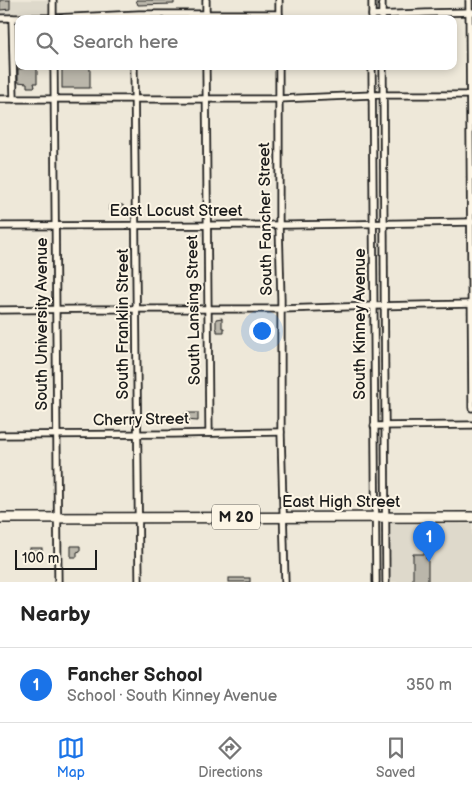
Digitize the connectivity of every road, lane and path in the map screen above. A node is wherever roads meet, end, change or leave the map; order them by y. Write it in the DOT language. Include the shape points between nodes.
graph roads {
  1 [pos="53,0"];
  2 [pos="206,0"];
  3 [pos="279,0"];
  4 [pos="372,0"];
  5 [pos="382,0"];
  6 [pos="469,0"];
  7 [pos="471,12"];
  8 [pos="53,15"];
  9 [pos="206,15"];
  10 [pos="279,15"];
  11 [pos="372,15"];
  12 [pos="382,15"];
  13 [pos="404,15"];
  14 [pos="0,18"];
  15 [pos="12,18"];
  16 [pos="54,70"];
  17 [pos="134,70"];
  18 [pos="206,70"];
  19 [pos="279,70"];
  20 [pos="372,70"];
  21 [pos="383,70"];
  22 [pos="372,95"];
  23 [pos="383,95"];
  24 [pos="471,95"];
  25 [pos="278,98"];
  26 [pos="0,99"];
  27 [pos="14,99"];
  28 [pos="54,99"];
  29 [pos="135,99"];
  30 [pos="207,99"];
  31 [pos="471,222"];
  32 [pos="207,224"];
  33 [pos="373,224"];
  34 [pos="384,224"];
  35 [pos="278,225"];
  36 [pos="0,226"];
  37 [pos="56,226"];
  38 [pos="136,226"];
  39 [pos="472,304"];
  40 [pos="374,306"];
  41 [pos="384,306"];
  42 [pos="56,309"];
  43 [pos="208,309"];
  44 [pos="0,310"];
  45 [pos="136,310"];
  46 [pos="281,310"];
  47 [pos="472,408"];
  48 [pos="472,425"];
  49 [pos="374,426"];
  50 [pos="385,426"];
  51 [pos="281,432"];
  52 [pos="209,433"];
  53 [pos="137,434"];
  54 [pos="0,435"];
  55 [pos="56,435"];
  56 [pos="57,517"];
  57 [pos="138,517"];
  58 [pos="472,517"];
  59 [pos="0,518"];
  60 [pos="283,518"];
  61 [pos="375,518"];
  62 [pos="386,518"];
  63 [pos="58,582"];
  64 [pos="138,582"];
  65 [pos="285,582"];
  66 [pos="376,582"];
  67 [pos="386,582"];
  1 -- 8 [label="street"];
  2 -- 9 [label="street"];
  3 -- 10 [label="street"];
  4 -- 11 [label="street"];
  5 -- 12 [label="street"];
  6 -- 7 [label="street"];
  7 -- 13 [label="street"];
  7 -- 24 [label="street"];
  14 -- 15 [label="street"];
  15 -- 27 [label="street"];
  16 -- 28 [label="street, South University Avenue"];
  17 -- 29 [label="street, South Franklin Street"];
  18 -- 30 [label="street, South Lansing Street"];
  19 -- 25 [label="street, South Fancher Street"];
  20 -- 22 [label="street, South Kinney Avenue"];
  21 -- 23 [label="street, South Kinney Avenue"];
  22 -- 23 [label="street"];
  22 -- 25 [label="street"];
  22 -- 33 [label="street, South Kinney Avenue"];
  23 -- 24 [label="street"];
  23 -- 34 [label="street, South Kinney Avenue"];
  24 -- 31 [label="street"];
  25 -- 30 [label="street"];
  25 -- 35 [label="street, South Fancher Street"];
  26 -- 27 [label="street"];
  27 -- 28 [label="street"];
  28 -- 29 [label="street"];
  28 -- 37 [label="street, South University Avenue"];
  29 -- 30 [label="street"];
  29 -- 38 [label="street, South Franklin Street"];
  30 -- 32 [label="street, South Lansing Street"];
  31 -- 34 [label="street, East Locust Street"];
  31 -- 39 [label="street"];
  32 -- 35 [label="street, East Locust Street"];
  32 -- 38 [label="street, East Locust Street"];
  32 -- 43 [label="street, South Lansing Street"];
  33 -- 34 [label="street, East Locust Street"];
  33 -- 35 [label="street, East Locust Street"];
  33 -- 40 [label="street, South Kinney Avenue"];
  34 -- 41 [label="street, South Kinney Avenue"];
  35 -- 46 [label="street, South Fancher Street"];
  36 -- 37 [label="street, East Locust Street"];
  37 -- 38 [label="street, East Locust Street"];
  37 -- 42 [label="street, South University Avenue"];
  38 -- 45 [label="street, South Franklin Street"];
  39 -- 41 [label="street"];
  39 -- 47 [label="street"];
  40 -- 41 [label="street"];
  40 -- 46 [label="street"];
  40 -- 49 [label="street, South Kinney Avenue"];
  41 -- 50 [label="street, South Kinney Avenue"];
  42 -- 44 [label="street"];
  42 -- 45 [label="street"];
  42 -- 55 [label="street, South University Avenue"];
  43 -- 45 [label="street"];
  43 -- 46 [label="street"];
  43 -- 52 [label="street, South Lansing Street"];
  45 -- 53 [label="street, South Franklin Street"];
  46 -- 51 [label="street, South Fancher Street"];
  48 -- 50 [label="street"];
  49 -- 50 [label="street"];
  49 -- 61 [label="street, South Kinney Avenue"];
  50 -- 62 [label="street, South Kinney Avenue"];
  51 -- 52 [label="street, Cherry Street"];
  51 -- 60 [label="street, South Fancher Street"];
  52 -- 53 [label="street, Cherry Street"];
  53 -- 55 [label="street, Cherry Street"];
  53 -- 57 [label="street, South Franklin Street"];
  54 -- 55 [label="street, Cherry Street"];
  55 -- 56 [label="street, South University Avenue"];
  56 -- 57 [label="main road, East High Street / M 20"];
  56 -- 59 [label="main road, East High Street / M 20"];
  56 -- 63 [label="street, South University Avenue"];
  57 -- 60 [label="main road, East High Street / M 20"];
  57 -- 64 [label="street, South Franklin Street"];
  58 -- 62 [label="main road, East High Street / M 20"];
  60 -- 61 [label="main road, East High Street / M 20"];
  60 -- 65 [label="street, South Fancher Street"];
  61 -- 62 [label="main road, East High Street / M 20"];
  61 -- 66 [label="street, South Kinney Avenue"];
  62 -- 67 [label="street, South Kinney Avenue"];
}
